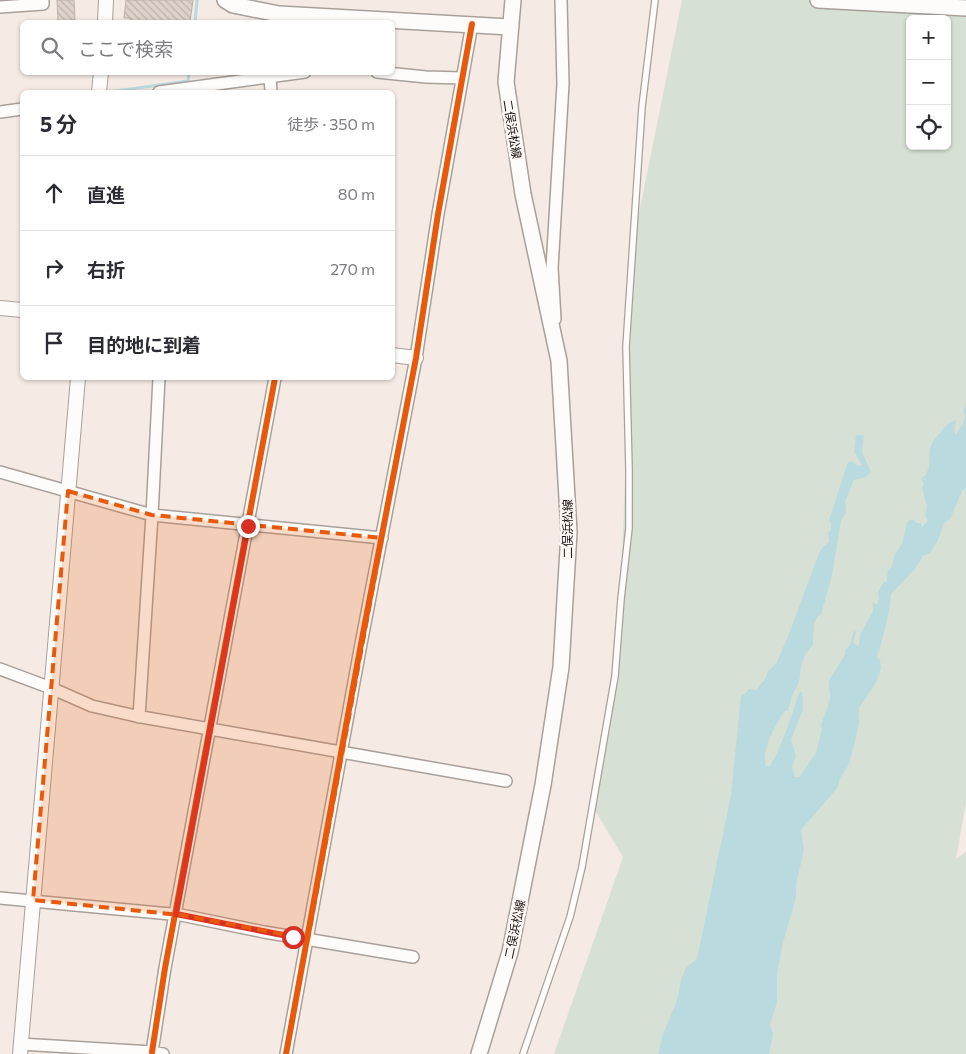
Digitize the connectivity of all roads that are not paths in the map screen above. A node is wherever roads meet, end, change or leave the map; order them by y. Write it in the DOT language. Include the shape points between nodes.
graph roads {
  1 [pos="43,0"];
  2 [pos="106,0"];
  3 [pos="213,0"];
  4 [pos="225,0"];
  5 [pos="513,0"];
  6 [pos="561,0"];
  7 [pos="655,0"];
  8 [pos="818,0"];
  9 [pos="0,7"];
  10 [pos="966,8"];
  11 [pos="279,14"];
  12 [pos="104,20"];
  13 [pos="360,20"];
  14 [pos="395,22"];
  15 [pos="472,24"];
  16 [pos="511,27"];
  17 [pos="395,74"];
  18 [pos="101,75"];
  19 [pos="284,75"];
  20 [pos="270,77"];
  21 [pos="462,78"];
  22 [pos="99,90"];
  23 [pos="180,90"];
  24 [pos="271,90"];
  25 [pos="20,109"];
  26 [pos="0,112"];
  27 [pos="0,308"];
  28 [pos="20,310"];
  29 [pos="395,355"];
  30 [pos="416,358"];
  31 [pos="559,361"];
  32 [pos="78,380"];
  33 [pos="159,380"];
  34 [pos="275,380"];
  35 [pos="0,472"];
  36 [pos="68,491"];
  37 [pos="152,516"];
  38 [pos="248,526"];
  39 [pos="382,538"];
  40 [pos="0,669"];
  41 [pos="51,688"];
  42 [pos="139,717"];
  43 [pos="210,729"];
  44 [pos="342,753"];
  45 [pos="506,781"];
  46 [pos="0,898"];
  47 [pos="33,900"];
  48 [pos="176,914"];
  49 [pos="308,939"];
  50 [pos="413,957"];
  51 [pos="20,1049"];
  52 [pos="158,1053"];
  53 [pos="286,1054"];
  54 [pos="479,1054"];
  55 [pos="523,1054"];
  1 -- 9 [label="street" via="43,4"];
  2 -- 12 [label="street"];
  3 -- 11 [label="main road" via="220,10 230,14"];
  4 -- 11 [label="main road" via="233,5"];
  5 -- 16 [label="main road, 二俣浜松線"];
  6 -- 31 [label="street" via="563,84 552,268"];
  7 -- 55 [label="lane" via="642,106 626,347 629,528 615,676 582,867 570,917"];
  8 -- 10 [label="main road"];
  11 -- 13 [label="main road"];
  14 -- 15 [label="main road"];
  15 -- 16 [label="main road"];
  15 -- 21 [label="street"];
  16 -- 31 [label="main road, 二俣浜松線" via="506,82 513,133"];
  17 -- 21 [label="street"];
  18 -- 22 [label="street"];
  19 -- 20 [label="street"];
  20 -- 23 [label="street"];
  20 -- 24 [label="street"];
  21 -- 30 [label="street"];
  25 -- 26 [label="street"];
  27 -- 28 [label="street"];
  29 -- 30 [label="street"];
  30 -- 39 [label="street"];
  31 -- 54 [label="main road, 二俣浜松線" via="569,532 561,667 510,952"];
  32 -- 36 [label="street"];
  33 -- 37 [label="street"];
  34 -- 38 [label="street"];
  35 -- 36 [label="street"];
  36 -- 37 [label="street"];
  36 -- 41 [label="street"];
  37 -- 38 [label="street"];
  37 -- 42 [label="street"];
  38 -- 39 [label="street"];
  38 -- 43 [label="street"];
  39 -- 44 [label="street"];
  40 -- 41 [label="street"];
  41 -- 42 [label="street" via="92,706"];
  41 -- 47 [label="street"];
  42 -- 43 [label="street"];
  43 -- 44 [label="street"];
  43 -- 48 [label="street"];
  44 -- 45 [label="street"];
  44 -- 49 [label="street"];
  46 -- 47 [label="street"];
  47 -- 48 [label="street"];
  47 -- 51 [label="street"];
  48 -- 49 [label="street"];
  48 -- 52 [label="street" via="165,968"];
  49 -- 50 [label="street"];
  49 -- 53 [label="street"];
  51 -- 52 [label="street"];
}
